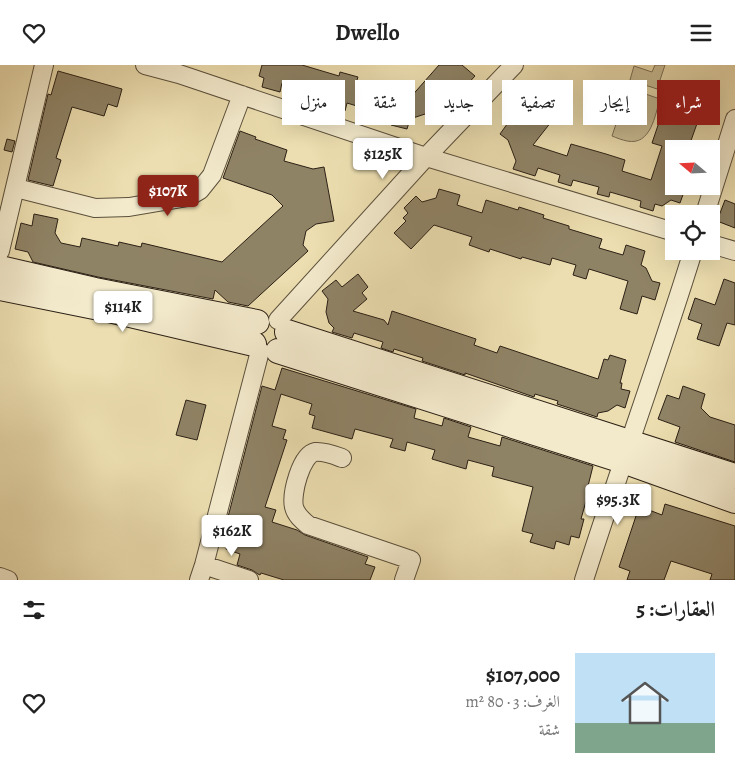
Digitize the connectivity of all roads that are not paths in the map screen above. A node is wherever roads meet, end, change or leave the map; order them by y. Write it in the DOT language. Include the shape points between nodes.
graph roads {
  1 [pos="44,65"];
  2 [pos="145,65"];
  3 [pos="514,65"];
  4 [pos="242,95"];
  5 [pos="735,119"];
  6 [pos="426,157"];
  7 [pos="16,188"];
  8 [pos="708,205"];
  9 [pos="665,229"];
  10 [pos="720,247"];
  11 [pos="0,251"];
  12 [pos="735,251"];
  13 [pos="690,260"];
  14 [pos="0,268"];
  15 [pos="0,287"];
  16 [pos="269,337"];
  17 [pos="626,452"];
  18 [pos="342,458"];
  19 [pos="735,476"];
  20 [pos="735,501"];
  21 [pos="202,573"];
  22 [pos="0,577"];
  23 [pos="8,580"];
  24 [pos="249,580"];
  25 [pos="404,580"];
  26 [pos="584,580"];
  1 -- 7 [label="street"];
  2 -- 4 [label="street"];
  3 -- 6 [label="street"];
  4 -- 6 [label="street"];
  4 -- 7 [label="street" via="212,175 200,190 188,197 129,207 95,207"];
  5 -- 8 [label="street"];
  6 -- 9 [label="street"];
  6 -- 16 [label="street"];
  7 -- 11 [label="street"];
  10 -- 12 [label="street"];
  13 -- 17 [label="street"];
  14 -- 16 [label="street"];
  15 -- 16 [label="street" via="109,310"];
  16 -- 17 [label="street"];
  16 -- 21 [label="street"];
  17 -- 19 [label="street"];
  17 -- 20 [label="street"];
  17 -- 26 [label="street"];
  18 -- 25 [label="street" via="316,452 308,455 294,491 294,505 299,517 308,525 411,559"];
  21 -- 24 [label="street"];
  22 -- 23 [label="street"];
}
